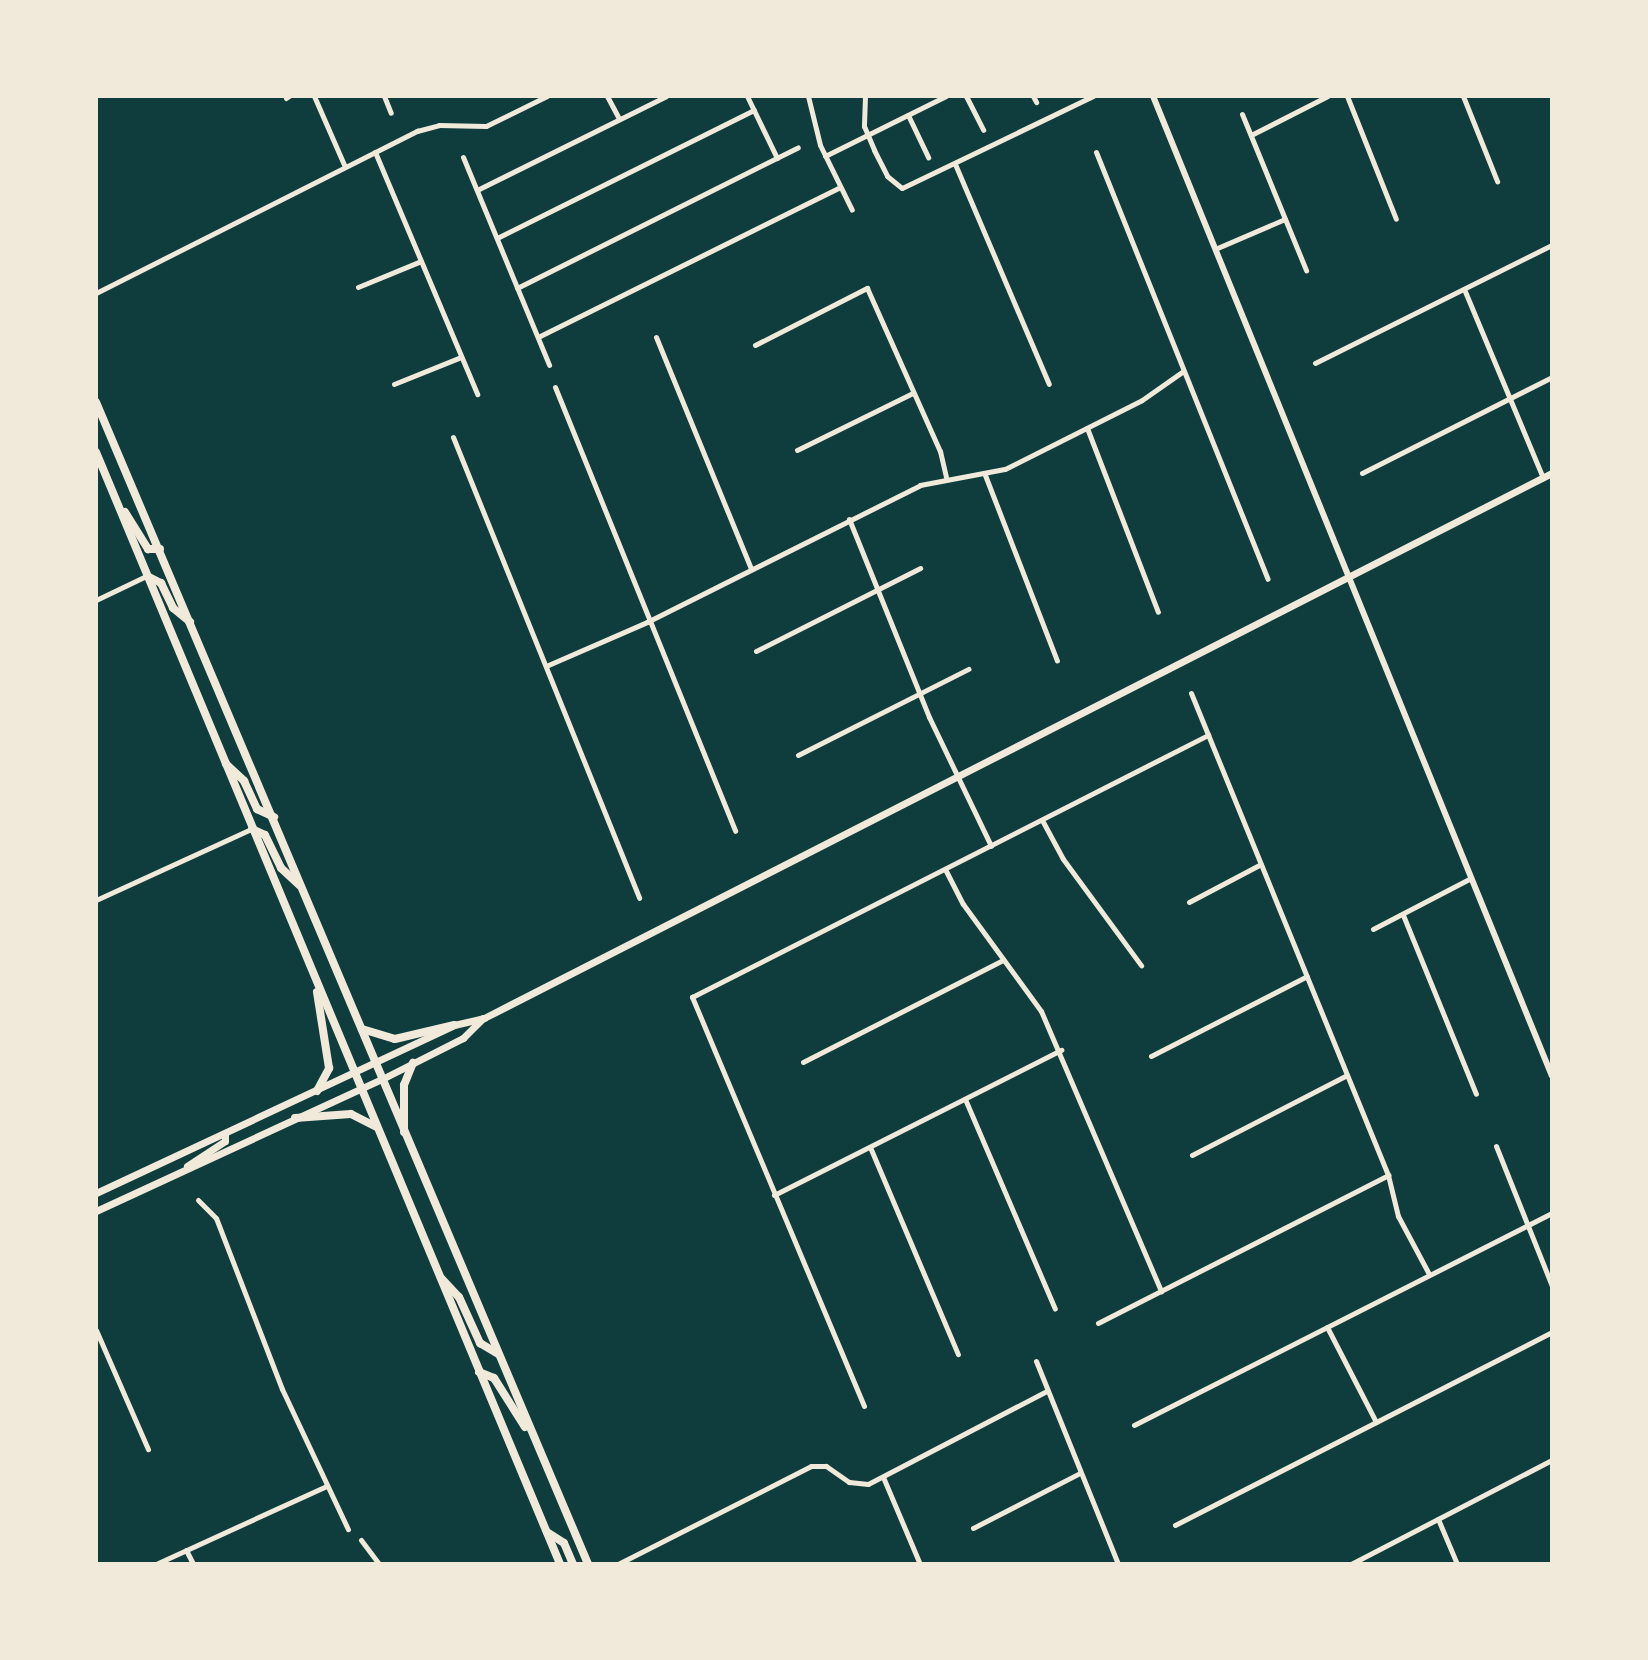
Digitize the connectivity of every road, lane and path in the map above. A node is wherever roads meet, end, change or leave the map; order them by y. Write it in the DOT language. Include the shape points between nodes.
graph roads {
  1 [pos="314,96"];
  2 [pos="384,96"];
  3 [pos="547,96"];
  4 [pos="607,96"];
  5 [pos="666,96"];
  6 [pos="747,96"];
  7 [pos="808,96"];
  8 [pos="865,96"];
  9 [pos="946,96"];
  10 [pos="966,96"];
  11 [pos="1093,96"];
  12 [pos="1153,96"];
  13 [pos="1328,96"];
  14 [pos="1347,96"];
  15 [pos="1463,96"];
  16 [pos="754,110"];
  17 [pos="391,113"];
  18 [pos="1242,114"];
  19 [pos="908,115"];
  20 [pos="619,119"];
  21 [pos="983,130"];
  22 [pos="868,135"];
  23 [pos="1251,135"];
  24 [pos="798,147"];
  25 [pos="375,152"];
  26 [pos="1096,152"];
  27 [pos="825,156"];
  28 [pos="463,157"];
  29 [pos="928,157"];
  30 [pos="777,158"];
  31 [pos="955,164"];
  32 [pos="345,167"];
  33 [pos="1497,181"];
  34 [pos="840,187"];
  35 [pos="477,191"];
  36 [pos="852,210"];
  37 [pos="1285,219"];
  38 [pos="1396,219"];
  39 [pos="497,238"];
  40 [pos="1552,245"];
  41 [pos="1215,249"];
  42 [pos="421,261"];
  43 [pos="1306,270"];
  44 [pos="358,287"];
  45 [pos="517,288"];
  46 [pos="1464,289"];
  47 [pos="96,293"];
  48 [pos="538,337"];
  49 [pos="656,337"];
  50 [pos="755,345"];
  51 [pos="461,357"];
  52 [pos="1315,363"];
  53 [pos="549,365"];
  54 [pos="1182,372"];
  55 [pos="1552,377"];
  56 [pos="394,384"];
  57 [pos="1049,384"];
  58 [pos="555,387"];
  59 [pos="913,393"];
  60 [pos="477,394"];
  61 [pos="1509,399"];
  62 [pos="96,402"];
  63 [pos="1087,428"];
  64 [pos="453,437"];
  65 [pos="797,450"];
  66 [pos="96,452"];
  67 [pos="1362,473"];
  68 [pos="1552,473"];
  69 [pos="985,475"];
  70 [pos="946,478"];
  71 [pos="1543,478"];
  72 [pos="120,505"];
  73 [pos="849,519"];
  74 [pos="160,549"];
  75 [pos="920,568"];
  76 [pos="751,569"];
  77 [pos="1349,575"];
  78 [pos="147,576"];
  79 [pos="1268,579"];
  80 [pos="876,590"];
  81 [pos="96,600"];
  82 [pos="1158,612"];
  83 [pos="191,622"];
  84 [pos="647,622"];
  85 [pos="756,651"];
  86 [pos="1057,661"];
  87 [pos="546,666"];
  88 [pos="968,669"];
  89 [pos="920,693"];
  90 [pos="1191,693"];
  91 [pos="1208,735"];
  92 [pos="798,755"];
  93 [pos="225,764"];
  94 [pos="957,778"];
  95 [pos="274,817"];
  96 [pos="1042,820"];
  97 [pos="252,829"];
  98 [pos="735,831"];
  99 [pos="991,846"];
  100 [pos="1261,864"];
  101 [pos="945,869"];
  102 [pos="1472,878"];
  103 [pos="303,888"];
  104 [pos="639,898"];
  105 [pos="96,900"];
  106 [pos="1189,902"];
  107 [pos="1403,915"];
  108 [pos="1373,929"];
  109 [pos="1003,960"];
  110 [pos="1141,965"];
  111 [pos="315,976"];
  112 [pos="1307,976"];
  113 [pos="484,1018"];
  114 [pos="454,1025"];
  115 [pos="361,1029"];
  116 [pos="1061,1050"];
  117 [pos="1151,1056"];
  118 [pos="803,1062"];
  119 [pos="413,1063"];
  120 [pos="376,1064"];
  121 [pos="354,1074"];
  122 [pos="1347,1075"];
  123 [pos="1552,1076"];
  124 [pos="382,1079"];
  125 [pos="361,1089"];
  126 [pos="317,1091"];
  127 [pos="1476,1094"];
  128 [pos="965,1099"];
  129 [pos="295,1118"];
  130 [pos="375,1126"];
  131 [pos="404,1133"];
  132 [pos="225,1134"];
  133 [pos="1496,1146"];
  134 [pos="870,1147"];
  135 [pos="1192,1155"];
  136 [pos="182,1170"];
  137 [pos="1388,1175"];
  138 [pos="96,1193"];
  139 [pos="774,1195"];
  140 [pos="198,1200"];
  141 [pos="96,1211"];
  142 [pos="1552,1213"];
  143 [pos="1527,1224"];
  144 [pos="1429,1274"];
  145 [pos="437,1275"];
  146 [pos="1552,1286"];
  147 [pos="1161,1291"];
  148 [pos="1055,1309"];
  149 [pos="1098,1323"];
  150 [pos="1327,1327"];
  151 [pos="96,1330"];
  152 [pos="1552,1332"];
  153 [pos="498,1354"];
  154 [pos="958,1354"];
  155 [pos="1036,1361"];
  156 [pos="479,1372"];
  157 [pos="1047,1391"];
  158 [pos="864,1406"];
  159 [pos="1376,1422"];
  160 [pos="1134,1425"];
  161 [pos="531,1433"];
  162 [pos="148,1449"];
  163 [pos="1552,1460"];
  164 [pos="1080,1473"];
  165 [pos="883,1477"];
  166 [pos="326,1486"];
  167 [pos="1438,1519"];
  168 [pos="1175,1525"];
  169 [pos="973,1528"];
  170 [pos="348,1529"];
  171 [pos="546,1531"];
  172 [pos="361,1540"];
  173 [pos="186,1550"];
  174 [pos="1115,1563"];
  175 [pos="156,1564"];
  176 [pos="193,1564"];
  177 [pos="379,1564"];
  178 [pos="560,1564"];
  179 [pos="573,1564"];
  180 [pos="588,1564"];
  181 [pos="618,1564"];
  182 [pos="920,1564"];
  183 [pos="1351,1564"];
  184 [pos="1457,1564"];
  1 -- 32 [label="street"];
  2 -- 17 [label="street"];
  3 -- 25 [label="street" via="486,126 429,126"];
  4 -- 20 [label="street"];
  5 -- 20 [label="street"];
  6 -- 16 [label="street"];
  7 -- 27 [label="street"];
  8 -- 22 [label="street"];
  9 -- 19 [label="street"];
  10 -- 21 [label="street"];
  11 -- 31 [label="street"];
  12 -- 41 [label="street"];
  13 -- 23 [label="street"];
  14 -- 38 [label="street"];
  15 -- 33 [label="street"];
  16 -- 30 [label="street"];
  16 -- 39 [label="street"];
  18 -- 23 [label="street"];
  19 -- 22 [label="street"];
  19 -- 29 [label="street"];
  20 -- 35 [label="street"];
  22 -- 27 [label="street"];
  22 -- 31 [label="street" via="887,176 898,187"];
  23 -- 37 [label="street"];
  24 -- 30 [label="street"];
  25 -- 32 [label="street"];
  25 -- 42 [label="street"];
  26 -- 54 [label="street"];
  27 -- 34 [label="street"];
  28 -- 35 [label="street"];
  30 -- 45 [label="street"];
  31 -- 57 [label="street"];
  32 -- 47 [label="street"];
  34 -- 36 [label="street"];
  34 -- 48 [label="street"];
  35 -- 39 [label="street"];
  37 -- 41 [label="street"];
  37 -- 43 [label="street"];
  39 -- 45 [label="street"];
  40 -- 46 [label="street"];
  41 -- 77 [label="street"];
  42 -- 44 [label="street"];
  42 -- 51 [label="street"];
  45 -- 48 [label="street"];
  46 -- 52 [label="street"];
  46 -- 61 [label="street"];
  48 -- 53 [label="street"];
  49 -- 76 [label="street"];
  50 -- 59 [label="street" via="867,288"];
  51 -- 56 [label="street"];
  51 -- 60 [label="street"];
  54 -- 63 [label="street"];
  54 -- 79 [label="street"];
  55 -- 61 [label="street"];
  58 -- 84 [label="street"];
  59 -- 65 [label="street"];
  59 -- 70 [label="street" via="940,451"];
  61 -- 67 [label="street"];
  61 -- 71 [label="street"];
  62 -- 74 [label="main road"];
  63 -- 69 [label="street"];
  63 -- 82 [label="street"];
  64 -- 87 [label="street"];
  66 -- 72 [label="main road"];
  68 -- 71 [label="main road"];
  69 -- 70 [label="street"];
  69 -- 86 [label="street"];
  70 -- 73 [label="street"];
  71 -- 77 [label="main road"];
  72 -- 74 [label="main road" via="148,549"];
  72 -- 78 [label="main road"];
  73 -- 76 [label="street"];
  73 -- 80 [label="street"];
  74 -- 83 [label="main road"];
  75 -- 80 [label="street"];
  76 -- 84 [label="street"];
  77 -- 94 [label="main road"];
  77 -- 102 [label="street"];
  78 -- 81 [label="street"];
  78 -- 83 [label="main road" via="161,583 173,608"];
  78 -- 93 [label="main road"];
  80 -- 85 [label="street"];
  80 -- 89 [label="street"];
  83 -- 95 [label="main road"];
  84 -- 87 [label="street"];
  84 -- 98 [label="street"];
  87 -- 104 [label="street"];
  88 -- 89 [label="street"];
  89 -- 92 [label="street"];
  89 -- 94 [label="street"];
  90 -- 91 [label="street"];
  91 -- 96 [label="street"];
  91 -- 100 [label="street"];
  93 -- 95 [label="main road" via="244,781 257,809"];
  93 -- 97 [label="main road"];
  94 -- 99 [label="street"];
  94 -- 113 [label="main road"];
  95 -- 103 [label="main road"];
  96 -- 99 [label="street"];
  96 -- 110 [label="street" via="1063,859"];
  97 -- 103 [label="main road" via="265,835 281,868"];
  97 -- 105 [label="street"];
  97 -- 111 [label="main road"];
  99 -- 101 [label="street"];
  100 -- 106 [label="street"];
  100 -- 112 [label="street"];
  101 -- 109 [label="street"];
  101 -- 139 [label="street" via="692,997"];
  102 -- 107 [label="street"];
  102 -- 123 [label="street"];
  103 -- 115 [label="main road"];
  107 -- 108 [label="street"];
  107 -- 127 [label="street"];
  109 -- 116 [label="street" via="1041,1011"];
  109 -- 118 [label="street"];
  111 -- 121 [label="main road"];
  111 -- 126 [label="main road" via="329,1062 326,1080"];
  112 -- 117 [label="street"];
  112 -- 122 [label="street"];
  113 -- 114 [label="main road"];
  113 -- 119 [label="main road" via="463,1038"];
  114 -- 115 [label="main road" via="395,1039"];
  114 -- 120 [label="main road"];
  115 -- 120 [label="main road"];
  116 -- 128 [label="street"];
  116 -- 147 [label="street"];
  119 -- 124 [label="main road"];
  119 -- 131 [label="main road" via="404,1085"];
  120 -- 121 [label="main road"];
  120 -- 124 [label="main road"];
  121 -- 125 [label="main road"];
  121 -- 126 [label="main road"];
  122 -- 135 [label="street"];
  122 -- 137 [label="street"];
  124 -- 125 [label="main road"];
  124 -- 131 [label="main road"];
  125 -- 129 [label="main road"];
  125 -- 130 [label="main road"];
  126 -- 132 [label="main road"];
  128 -- 134 [label="street"];
  128 -- 148 [label="street"];
  129 -- 130 [label="main road" via="351,1114"];
  129 -- 136 [label="main road"];
  130 -- 145 [label="main road"];
  131 -- 153 [label="main road"];
  132 -- 136 [label="main road" via="225,1141"];
  132 -- 138 [label="main road"];
  133 -- 143 [label="street"];
  134 -- 139 [label="street"];
  134 -- 154 [label="street"];
  136 -- 141 [label="main road"];
  137 -- 144 [label="street" via="1398,1216"];
  137 -- 147 [label="street"];
  139 -- 158 [label="street"];
  140 -- 166 [label="street" via="216,1218"];
  142 -- 143 [label="street"];
  143 -- 144 [label="street"];
  143 -- 146 [label="street"];
  144 -- 150 [label="street"];
  145 -- 153 [label="main road" via="459,1297 480,1343"];
  145 -- 156 [label="main road"];
  147 -- 149 [label="street"];
  150 -- 159 [label="street"];
  150 -- 160 [label="street"];
  151 -- 162 [label="street"];
  152 -- 159 [label="street"];
  153 -- 161 [label="main road"];
  155 -- 157 [label="street"];
  156 -- 161 [label="main road" via="494,1378 508,1407"];
  156 -- 171 [label="main road"];
  157 -- 164 [label="street"];
  157 -- 165 [label="street"];
  159 -- 168 [label="street"];
  161 -- 180 [label="main road"];
  163 -- 167 [label="street"];
  164 -- 169 [label="street"];
  164 -- 174 [label="street"];
  165 -- 181 [label="street" via="868,1484 849,1482 826,1466 811,1466"];
  165 -- 182 [label="street"];
  166 -- 170 [label="street"];
  166 -- 173 [label="street"];
  167 -- 183 [label="street"];
  167 -- 184 [label="street"];
  171 -- 178 [label="main road"];
  171 -- 179 [label="main road" via="564,1543"];
  172 -- 177 [label="street"];
  173 -- 175 [label="street"];
  173 -- 176 [label="street"];
}
